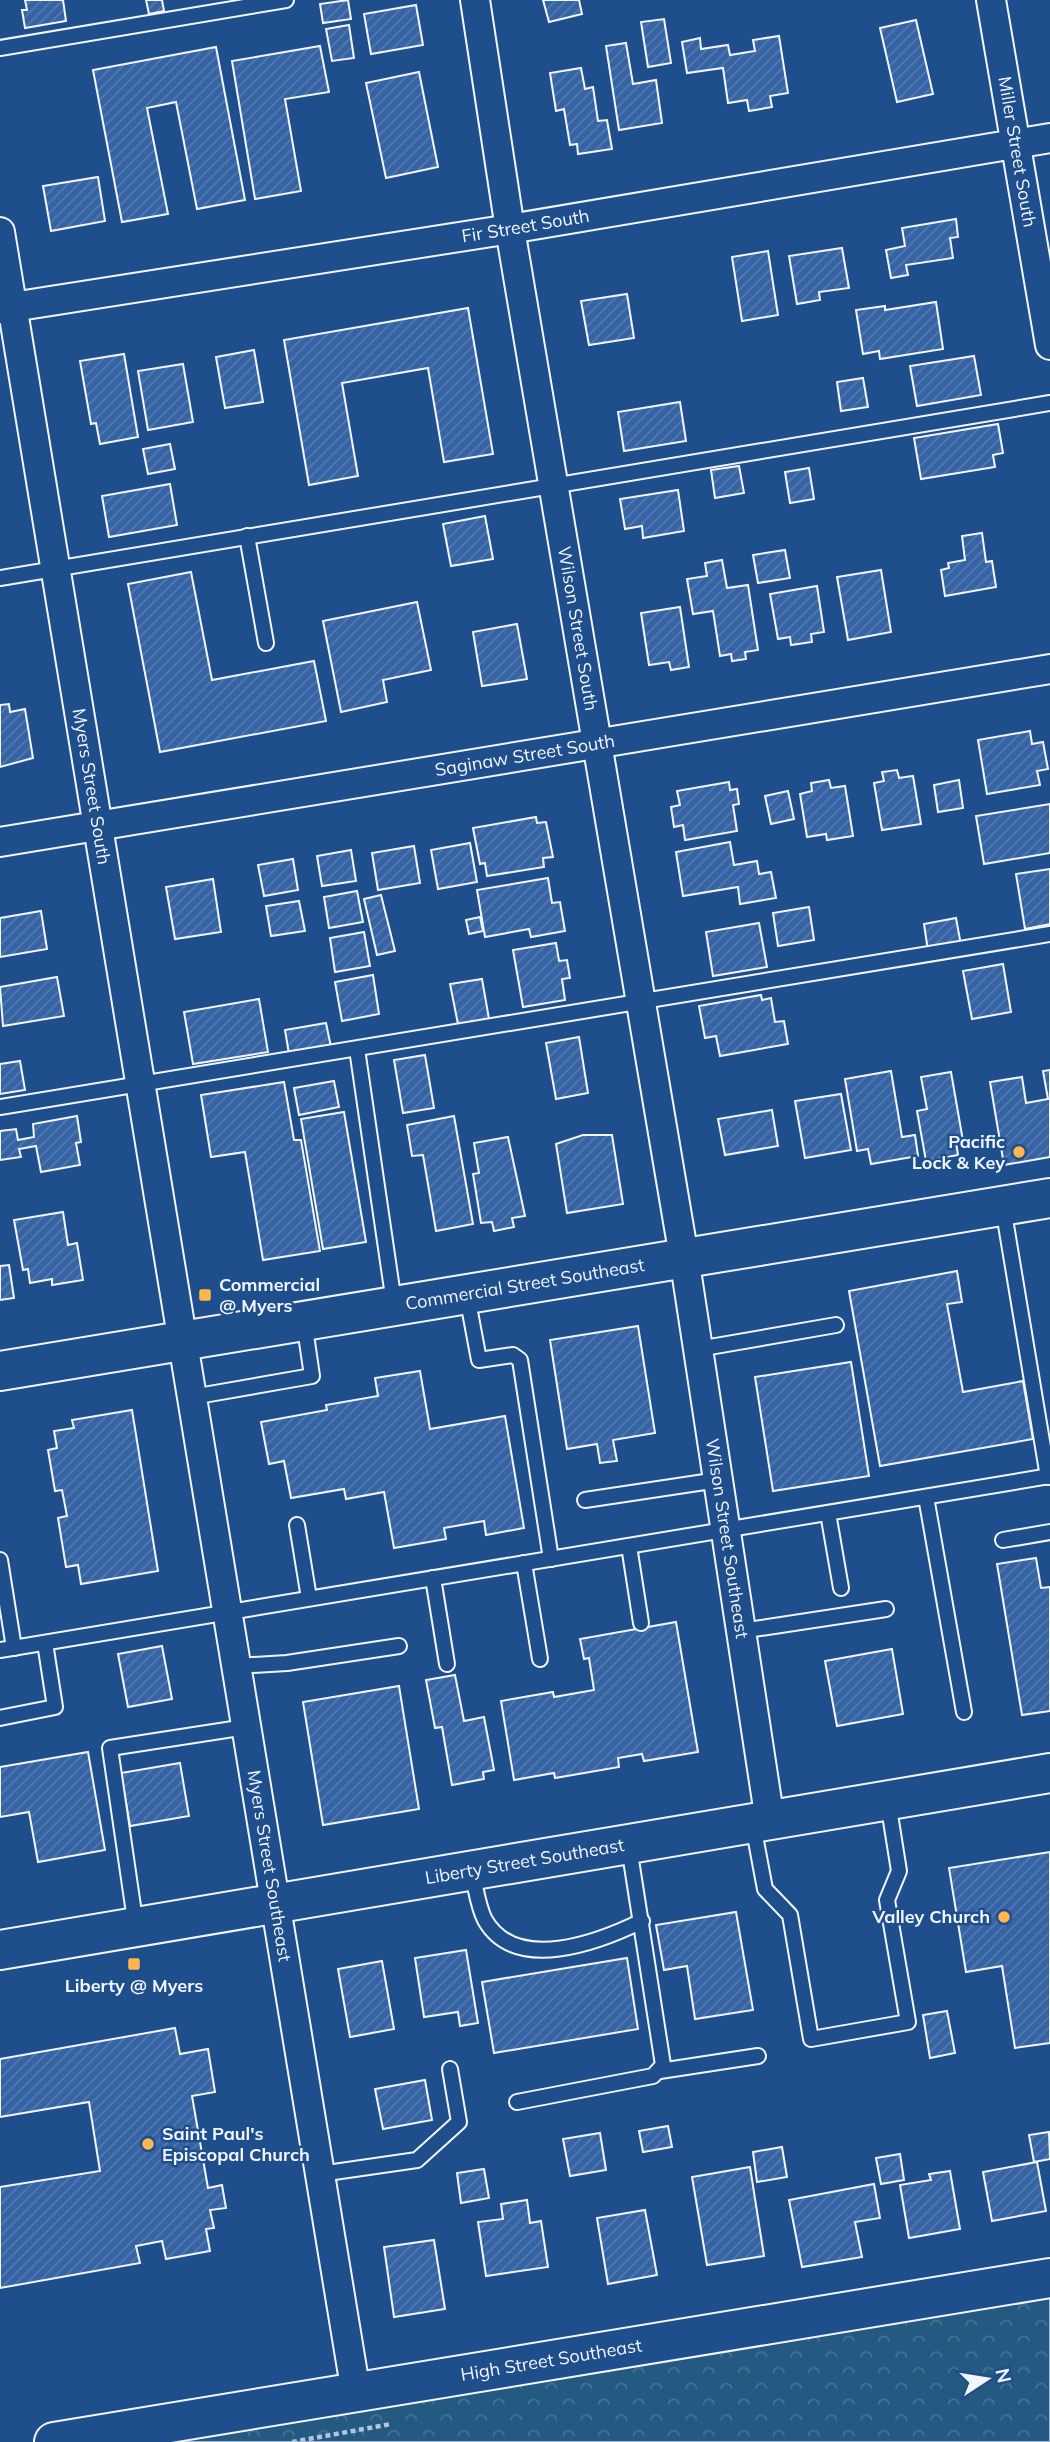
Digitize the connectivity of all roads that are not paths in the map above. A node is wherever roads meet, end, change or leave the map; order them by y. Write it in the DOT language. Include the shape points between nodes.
graph roads {
  1 [pos="286,0"];
  2 [pos="475,0"];
  3 [pos="991,0"];
  4 [pos="0,48"];
  5 [pos="1050,138"];
  6 [pos="1016,143"];
  7 [pos="510,229"];
  8 [pos="0,232"];
  9 [pos="6,308"];
  10 [pos="1050,345"];
  11 [pos="1050,403"];
  12 [pos="555,484"];
  13 [pos="247,536"];
  14 [pos="56,568"];
  15 [pos="0,578"];
  16 [pos="267,643"];
  17 [pos="1050,669"];
  18 [pos="597,744"];
  19 [pos="99,826"];
  20 [pos="0,842"];
  21 [pos="1050,934"];
  22 [pos="641,1001"];
  23 [pos="357,1049"];
  24 [pos="142,1083"];
  25 [pos="0,1107"];
  26 [pos="1050,1198"];
  27 [pos="1003,1205"];
  28 [pos="684,1256"];
  29 [pos="466,1293"];
  30 [pos="395,1305"];
  31 [pos="304,1320"];
  32 [pos="836,1325"];
  33 [pos="183,1340"];
  34 [pos="698,1349"];
  35 [pos="0,1371"];
  36 [pos="192,1397"];
  37 [pos="1049,1477"];
  38 [pos="718,1480"];
  39 [pos="926,1497"];
  40 [pos="584,1500"];
  41 [pos="828,1513"];
  42 [pos="297,1525"];
  43 [pos="726,1531"];
  44 [pos="1050,1531"];
  45 [pos="1003,1540"];
  46 [pos="629,1546"];
  47 [pos="551,1559"];
  48 [pos="0,1560"];
  49 [pos="524,1563"];
  50 [pos="433,1578"];
  51 [pos="841,1588"];
  52 [pos="309,1598"];
  53 [pos="886,1609"];
  54 [pos="227,1611"];
  55 [pos="641,1623"];
  56 [pos="741,1631"];
  57 [pos="45,1643"];
  58 [pos="399,1646"];
  59 [pos="7,1649"];
  60 [pos="540,1659"];
  61 [pos="447,1664"];
  62 [pos="236,1665"];
  63 [pos="964,1712"];
  64 [pos="0,1718"];
  65 [pos="246,1727"];
  66 [pos="1050,1773"];
  67 [pos="888,1801"];
  68 [pos="762,1822"];
  69 [pos="628,1845"];
  70 [pos="471,1872"];
  71 [pos="275,1905"];
  72 [pos="642,1922"];
  73 [pos="136,1928"];
  74 [pos="0,1950"];
  75 [pos="758,2056"];
  76 [pos="450,2069"];
  77 [pos="660,2071"];
  78 [pos="517,2102"];
  79 [pos="320,2174"];
  80 [pos="1050,2278"];
  81 [pos="356,2393"];
  82 [pos="54,2442"];
  1 -- 4 [label="lane"];
  2 -- 7 [label="street, Wilson Street South"];
  3 -- 6 [label="street, Miller Street South"];
  5 -- 6 [label="street, Fir Street South"];
  6 -- 7 [label="street, Fir Street South"];
  6 -- 10 [label="street, Miller Street South"];
  7 -- 9 [label="street, Fir Street South"];
  7 -- 12 [label="street, Wilson Street South"];
  8 -- 9 [label="street, Myers Street South"];
  9 -- 14 [label="street, Myers Street South"];
  11 -- 12 [label="lane"];
  12 -- 13 [label="lane"];
  12 -- 18 [label="street, Wilson Street South"];
  13 -- 14 [label="lane"];
  13 -- 16 [label="lane"];
  14 -- 15 [label="lane"];
  14 -- 19 [label="street, Myers Street South"];
  17 -- 18 [label="street, Saginaw Street South"];
  18 -- 19 [label="street, Saginaw Street South"];
  18 -- 22 [label="street, Wilson Street South"];
  19 -- 20 [label="street, Saginaw Street South"];
  19 -- 24 [label="street, Myers Street South"];
  21 -- 22 [label="lane"];
  22 -- 23 [label="lane"];
  22 -- 28 [label="street, Wilson Street South"];
  23 -- 24 [label="lane"];
  23 -- 30 [label="lane"];
  24 -- 25 [label="lane"];
  24 -- 33 [label="street, Myers Street South"];
  26 -- 27 [label="main road, Commercial Street Southeast"];
  27 -- 28 [label="main road, Commercial Street Southeast"];
  27 -- 37 [label="lane"];
  28 -- 29 [label="main road, Commercial Street Southeast"];
  28 -- 34 [label="street, Wilson Street Southeast"];
  29 -- 30 [label="main road, Commercial Street Southeast"];
  29 -- 47 [label="lane" via="479,1360 513,1354 520,1360"];
  30 -- 31 [label="main road, Commercial Street Southeast"];
  31 -- 33 [label="main road, Commercial Street Southeast"];
  31 -- 36 [label="lane" via="312,1376"];
  32 -- 34 [label="lane"];
  33 -- 35 [label="main road, Commercial Street Southeast"];
  33 -- 36 [label="street, Myers Street Southeast"];
  34 -- 38 [label="street, Wilson Street Southeast"];
  36 -- 54 [label="street, Myers Street Southeast"];
  37 -- 39 [label="lane"];
  38 -- 40 [label="lane"];
  38 -- 43 [label="street, Wilson Street Southeast"];
  39 -- 41 [label="lane"];
  39 -- 63 [label="lane"];
  41 -- 43 [label="lane"];
  41 -- 51 [label="lane"];
  42 -- 52 [label="lane"];
  43 -- 46 [label="lane"];
  43 -- 56 [label="street, Wilson Street Southeast"];
  44 -- 45 [label="lane"];
  46 -- 47 [label="lane"];
  46 -- 55 [label="lane"];
  47 -- 49 [label="lane"];
  48 -- 59 [label="lane"];
  49 -- 50 [label="lane"];
  49 -- 60 [label="lane"];
  50 -- 52 [label="lane"];
  50 -- 61 [label="lane"];
  52 -- 54 [label="lane"];
  53 -- 56 [label="lane"];
  54 -- 57 [label="lane"];
  54 -- 62 [label="street, Myers Street Southeast"];
  56 -- 68 [label="street, Wilson Street Southeast"];
  57 -- 59 [label="lane"];
  57 -- 64 [label="lane" via="55,1707"];
  58 -- 62 [label="lane" via="287,1663"];
  62 -- 65 [label="street, Myers Street Southeast"];
  65 -- 71 [label="street, Myers Street Southeast"];
  65 -- 73 [label="lane" via="110,1748"];
  66 -- 67 [label="main road, Liberty Street Southeast"];
  67 -- 68 [label="main road, Liberty Street Southeast"];
  67 -- 68 [label="lane" via="900,1871 887,1900 908,2022 811,2039 790,1915 765,1889"];
  68 -- 69 [label="main road, Liberty Street Southeast"];
  69 -- 70 [label="main road, Liberty Street Southeast"];
  69 -- 72 [label="lane"];
  70 -- 71 [label="main road, Liberty Street Southeast"];
  70 -- 72 [label="lane" via="485,1921 511,1946 534,1951 604,1940"];
  71 -- 73 [label="main road, Liberty Street Southeast"];
  71 -- 79 [label="street, Myers Street Southeast"];
  72 -- 77 [label="lane" via="663,2065"];
  73 -- 74 [label="main road, Liberty Street Southeast"];
  75 -- 77 [label="lane"];
  76 -- 79 [label="lane" via="459,2122 417,2160"];
  77 -- 78 [label="lane"];
  79 -- 81 [label="street, Myers Street Southeast"];
  80 -- 81 [label="main road, High Street Southeast"];
  81 -- 82 [label="main road, High Street Southeast"];
}
